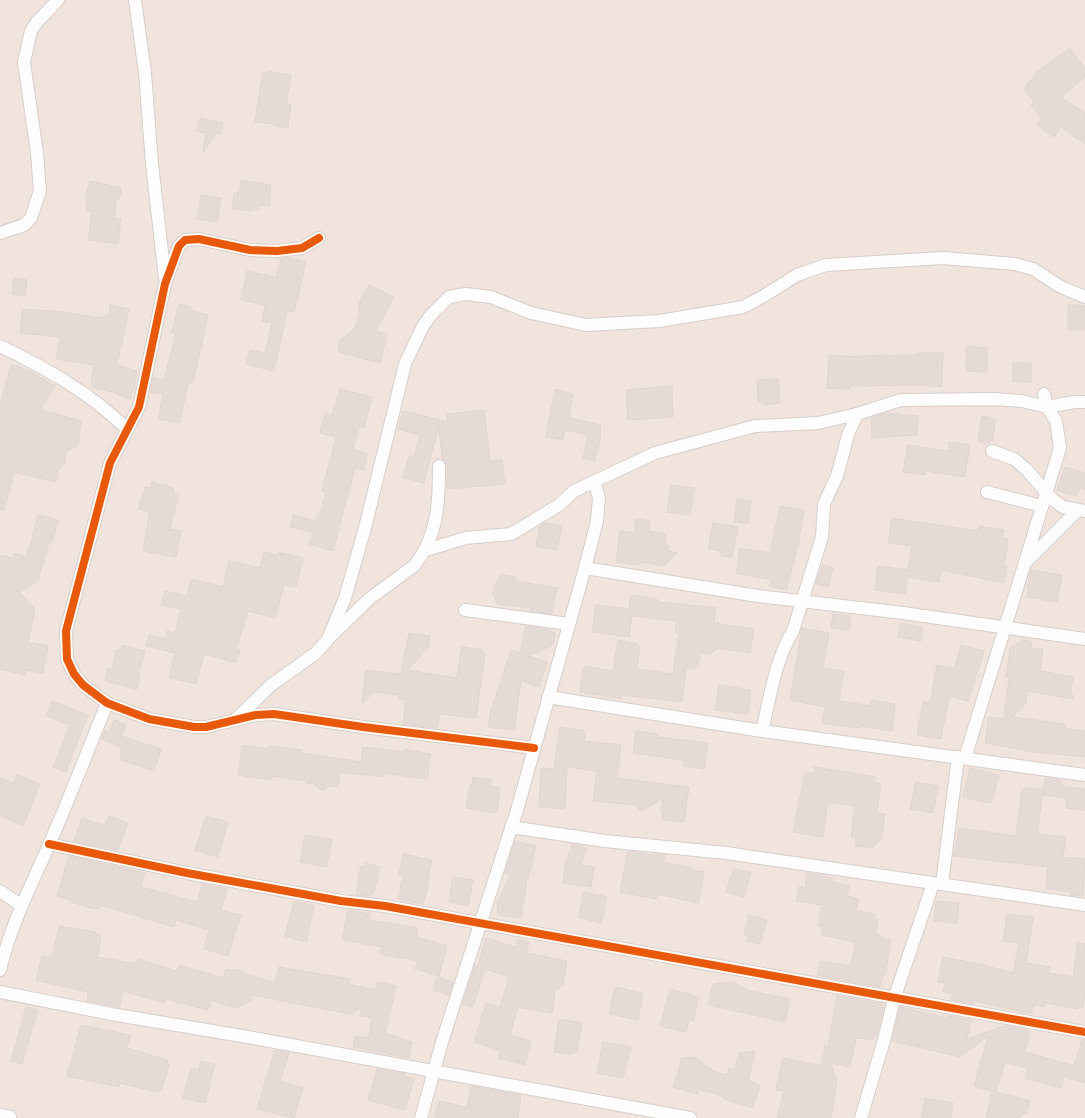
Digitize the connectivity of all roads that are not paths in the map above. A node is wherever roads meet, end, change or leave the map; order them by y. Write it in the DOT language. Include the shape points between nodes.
graph roads {
  1 [pos="58,0"];
  2 [pos="135,0"];
  3 [pos="0,233"];
  4 [pos="318,238"];
  5 [pos="165,284"];
  6 [pos="1085,297"];
  7 [pos="0,346"];
  8 [pos="1044,394"];
  9 [pos="1085,402"];
  10 [pos="1047,407"];
  11 [pos="857,414"];
  12 [pos="127,429"];
  13 [pos="992,451"];
  14 [pos="439,466"];
  15 [pos="594,481"];
  16 [pos="988,492"];
  17 [pos="1046,492"];
  18 [pos="1042,506"];
  19 [pos="1082,511"];
  20 [pos="426,550"];
  21 [pos="1025,563"];
  22 [pos="585,568"];
  23 [pos="803,600"];
  24 [pos="465,610"];
  25 [pos="569,624"];
  26 [pos="1004,628"];
  27 [pos="328,639"];
  28 [pos="1085,639"];
  29 [pos="548,697"];
  30 [pos="107,703"];
  31 [pos="236,720"];
  32 [pos="762,731"];
  33 [pos="534,748"];
  34 [pos="962,757"];
  35 [pos="1085,775"];
  36 [pos="511,828"];
  37 [pos="49,844"];
  38 [pos="937,884"];
  39 [pos="0,891"];
  40 [pos="21,905"];
  41 [pos="1085,905"];
  42 [pos="480,923"];
  43 [pos="0,970"];
  44 [pos="0,992"];
  45 [pos="894,999"];
  46 [pos="1085,1032"];
  47 [pos="434,1072"];
  48 [pos="421,1118"];
  49 [pos="690,1118"];
  50 [pos="861,1118"];
  1 -- 3 [label="street" via="31,31 24,62 40,191 32,218 24,225"];
  2 -- 5 [label="street" via="146,73"];
  4 -- 5 [label="street" via="302,248 277,251 250,250 199,239 185,240 175,254"];
  5 -- 12 [label="street" via="139,407"];
  6 -- 27 [label="street" via="1015,264 942,258 826,265 797,275 743,306 659,321 586,324 531,313 491,297 466,294 450,297 422,328 406,364 363,536 345,598"];
  7 -- 12 [label="street" via="66,380 100,404"];
  8 -- 10 [label="street"];
  9 -- 10 [label="street"];
  10 -- 11 [label="street" via="994,398 921,399 901,400"];
  10 -- 17 [label="street" via="1056,421 1060,448"];
  11 -- 15 [label="street" via="818,423 755,426 655,453"];
  11 -- 23 [label="street" via="837,476 824,504 822,537"];
  12 -- 30 [label="street" via="110,463 66,631 67,659 74,674"];
  13 -- 17 [label="street" via="1014,459"];
  14 -- 20 [label="street" via="439,492"];
  15 -- 20 [label="street" via="511,534 466,538"];
  15 -- 22 [label="street" via="599,498 597,521"];
  16 -- 18 [label="street"];
  17 -- 18 [label="street"];
  17 -- 19 [label="street" via="1063,507"];
  18 -- 21 [label="street"];
  19 -- 21 [label="street"];
  20 -- 27 [label="street" via="414,566 369,599"];
  21 -- 26 [label="street"];
  22 -- 23 [label="street" via="758,596"];
  22 -- 25 [label="street"];
  23 -- 26 [label="street"];
  23 -- 32 [label="street" via="778,664"];
  24 -- 25 [label="street"];
  25 -- 29 [label="street"];
  26 -- 28 [label="street"];
  26 -- 34 [label="street"];
  27 -- 31 [label="street" via="316,653 271,685"];
  29 -- 32 [label="street"];
  29 -- 33 [label="street"];
  30 -- 31 [label="street" via="149,719 194,728"];
  30 -- 37 [label="street"];
  31 -- 33 [label="street" via="274,714"];
  32 -- 34 [label="street"];
  33 -- 36 [label="street"];
  34 -- 35 [label="street"];
  34 -- 38 [label="street"];
  36 -- 38 [label="street" via="726,853"];
  36 -- 42 [label="street"];
  37 -- 40 [label="street"];
  37 -- 42 [label="street" via="187,873"];
  38 -- 41 [label="street"];
  38 -- 45 [label="street"];
  39 -- 40 [label="street"];
  40 -- 43 [label="street"];
  42 -- 45 [label="street"];
  42 -- 47 [label="street"];
  44 -- 47 [label="street"];
  45 -- 46 [label="street"];
  45 -- 50 [label="street"];
  47 -- 48 [label="street"];
  47 -- 49 [label="street"];
}
